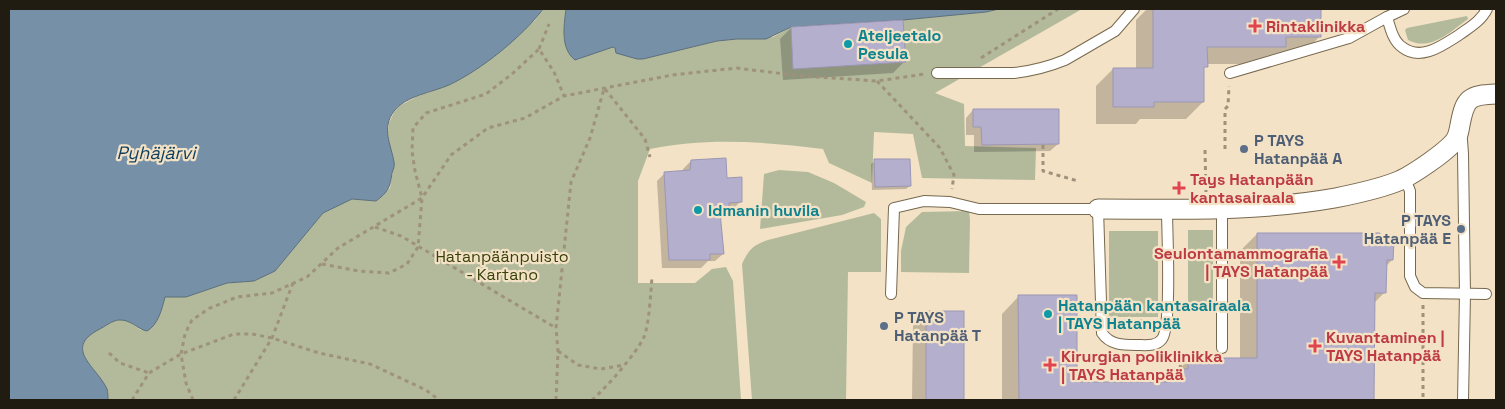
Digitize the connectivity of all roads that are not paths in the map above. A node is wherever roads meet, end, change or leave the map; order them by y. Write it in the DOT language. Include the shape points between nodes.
graph roads {
  1 [pos="1134,9"];
  2 [pos="1404,9"];
  3 [pos="1487,9"];
  4 [pos="1386,17"];
  5 [pos="937,73"];
  6 [pos="1230,73"];
  7 [pos="1496,94"];
  8 [pos="1458,134"];
  9 [pos="1400,180"];
  10 [pos="1098,209"];
  11 [pos="1214,209"];
  12 [pos="1167,210"];
  13 [pos="891,294"];
  14 [pos="1465,294"];
  15 [pos="1486,294"];
  16 [pos="1222,348"];
  17 [pos="1463,400"];
  1 -- 5 [label="lane" via="1115,31 1056,64 1014,73"];
  2 -- 4 [label="lane"];
  3 -- 4 [label="lane" via="1480,20 1440,47 1424,52 1412,52 1401,46"];
  4 -- 6 [label="lane" via="1349,38"];
  7 -- 8 [label="street" via="1478,95 1468,100"];
  8 -- 9 [label="street" via="1439,155"];
  8 -- 14 [label="lane" via="1464,154"];
  9 -- 11 [label="street" via="1355,194 1305,203"];
  9 -- 14 [label="lane" via="1410,191 1411,281 1423,293"];
  10 -- 12 [label="street"];
  10 -- 12 [label="lane" via="1101,330 1116,344 1124,345 1154,345 1165,333"];
  10 -- 13 [label="lane" via="979,209 950,202 924,201 894,208"];
  11 -- 12 [label="street"];
  11 -- 16 [label="lane"];
  14 -- 15 [label="lane"];
  14 -- 17 [label="lane"];
}
